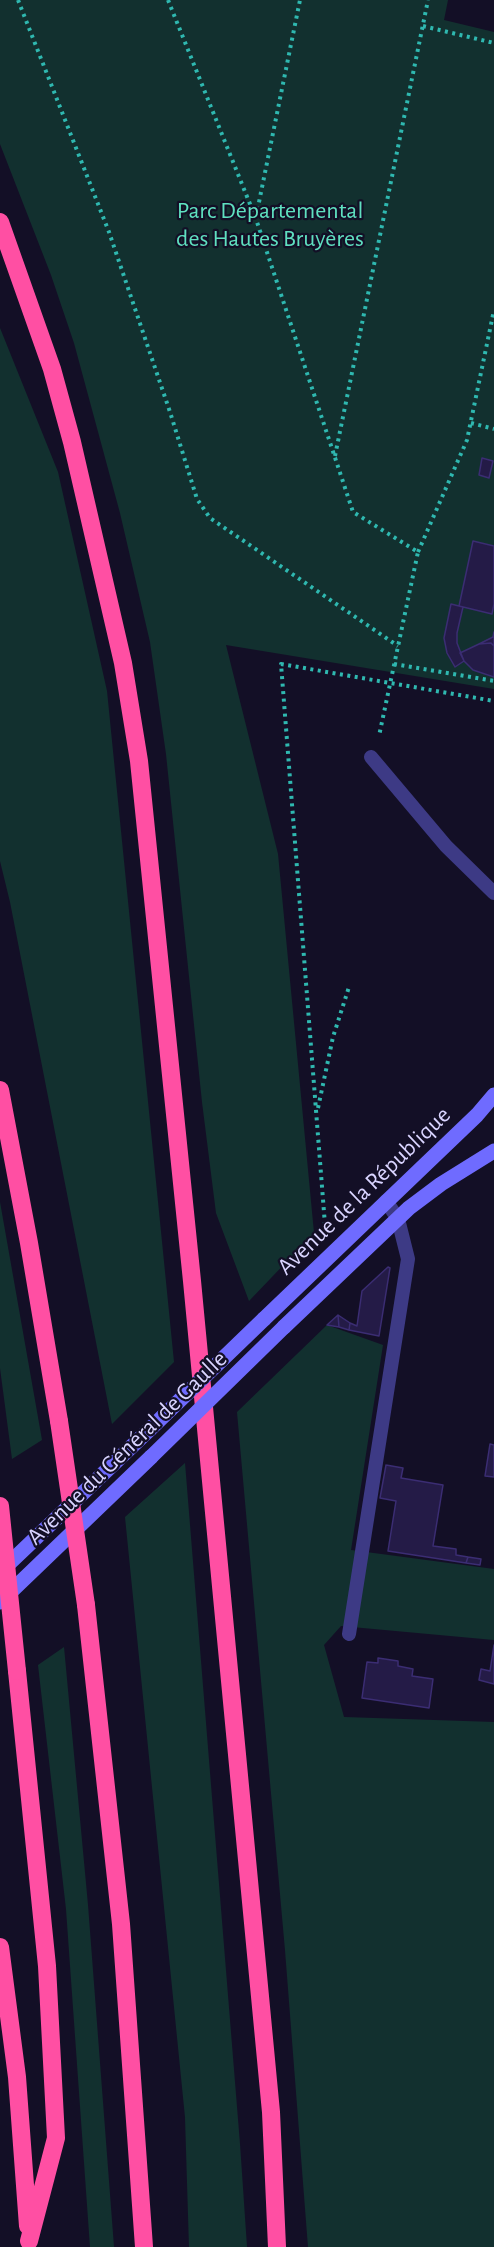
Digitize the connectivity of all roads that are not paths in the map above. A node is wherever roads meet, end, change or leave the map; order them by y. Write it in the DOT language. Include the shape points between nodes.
graph roads {
  1 [pos="0,222"];
  2 [pos="371,757"];
  3 [pos="494,893"];
  4 [pos="0,1090"];
  5 [pos="494,1095"];
  6 [pos="494,1151"];
  7 [pos="386,1201"];
  8 [pos="398,1219"];
  9 [pos="264,1319"];
  10 [pos="284,1328"];
  11 [pos="0,1506"];
  12 [pos="0,1573"];
  13 [pos="0,1602"];
  14 [pos="350,1634"];
  15 [pos="0,1947"];
  16 [pos="30,2244"];
  17 [pos="144,2247"];
  18 [pos="277,2247"];
  1 -- 18 [label="highway" via="52,369 72,441 123,663 139,761 271,2112"];
  2 -- 3 [label="lane" via="446,846"];
  4 -- 17 [label="highway, bridge" via="59,1421 86,1605 121,1924"];
  5 -- 7 [label="main road, Avenue de la République"];
  6 -- 8 [label="main road, Avenue de la République" via="441,1184"];
  7 -- 8 [label="lane"];
  7 -- 9 [label="main road, Avenue de la République"];
  8 -- 10 [label="main road, Avenue de la République"];
  8 -- 14 [label="lane" via="408,1259"];
  9 -- 12 [label="main road, Avenue du Général de Gaulle, bridge"];
  10 -- 13 [label="main road, Avenue du Général de Gaulle, bridge"];
  11 -- 16 [label="highway, bridge" via="47,1966 56,2138"];
  15 -- 16 [label="highway" via="17,2077"];
}
